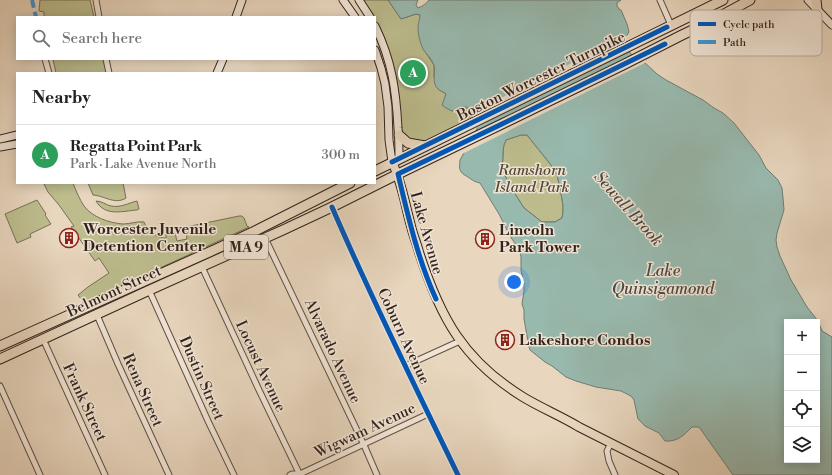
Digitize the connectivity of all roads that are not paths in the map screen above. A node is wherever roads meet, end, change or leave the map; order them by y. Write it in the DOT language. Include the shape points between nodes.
graph roads {
  1 [pos="96,0"];
  2 [pos="242,0"];
  3 [pos="343,0"];
  4 [pos="359,0"];
  5 [pos="660,0"];
  6 [pos="723,0"];
  7 [pos="750,0"];
  8 [pos="808,0"];
  9 [pos="817,5"];
  10 [pos="702,10"];
  11 [pos="732,10"];
  12 [pos="822,12"];
  13 [pos="99,16"];
  14 [pos="236,16"];
  15 [pos="354,16"];
  16 [pos="369,16"];
  17 [pos="690,16"];
  18 [pos="832,25"];
  19 [pos="669,26"];
  20 [pos="376,28"];
  21 [pos="690,32"];
  22 [pos="376,53"];
  23 [pos="45,60"];
  24 [pos="106,60"];
  25 [pos="222,60"];
  26 [pos="49,72"];
  27 [pos="109,72"];
  28 [pos="217,72"];
  29 [pos="398,135"];
  30 [pos="16,136"];
  31 [pos="0,139"];
  32 [pos="16,144"];
  33 [pos="425,146"];
  34 [pos="0,147"];
  35 [pos="435,156"];
  36 [pos="396,161"];
  37 [pos="376,171"];
  38 [pos="398,174"];
  39 [pos="348,184"];
  40 [pos="332,207"];
  41 [pos="266,238"];
  42 [pos="202,267"];
  43 [pos="149,290"];
  44 [pos="97,315"];
  45 [pos="43,340"];
  46 [pos="460,341"];
  47 [pos="0,342"];
  48 [pos="10,342"];
  49 [pos="0,346"];
  50 [pos="0,359"];
  51 [pos="405,366"];
  52 [pos="0,386"];
  53 [pos="428,414"];
  54 [pos="611,443"];
  55 [pos="364,445"];
  56 [pos="40,475"];
  57 [pos="105,475"];
  58 [pos="169,475"];
  59 [pos="234,475"];
  60 [pos="290,475"];
  61 [pos="300,475"];
  62 [pos="378,475"];
  63 [pos="458,475"];
  64 [pos="615,475"];
  65 [pos="674,475"];
  1 -- 13 [label="street"];
  2 -- 14 [label="main road"];
  3 -- 15 [label="main road"];
  4 -- 16 [label="main road"];
  5 -- 19 [label="street"];
  6 -- 10 [label="highway, Boston Worcester Turnpike"];
  7 -- 11 [label="highway, Boston Worcester Turnpike / MA 9"];
  8 -- 9 [label="main road"];
  12 -- 18 [label="main road"];
  17 -- 19 [label="highway, Boston Worcester Turnpike"];
  19 -- 33 [label="highway, Boston Worcester Turnpike"];
  20 -- 29 [label="main road" via="393,77"];
  21 -- 35 [label="highway, Boston Worcester Turnpike / MA 9"];
  22 -- 36 [label="main road" via="385,84"];
  23 -- 26 [label="street"];
  24 -- 27 [label="street"];
  25 -- 28 [label="main road"];
  29 -- 33 [label="highway" via="408,143"];
  29 -- 36 [label="main road"];
  30 -- 31 [label="main road"];
  32 -- 34 [label="main road"];
  33 -- 36 [label="highway"];
  35 -- 38 [label="highway, Belmont Street / MA 9"];
  36 -- 37 [label="highway"];
  36 -- 38 [label="main road, Lake Avenue"];
  38 -- 40 [label="highway, Belmont Street / MA 9"];
  38 -- 46 [label="main road, Lake Avenue" via="429,282 443,313"];
  39 -- 48 [label="highway, Belmont Street / MA 9" via="242,237"];
  40 -- 41 [label="highway, Belmont Street / MA 9"];
  40 -- 51 [label="street, Coburn Avenue"];
  41 -- 42 [label="highway, Belmont Street / MA 9"];
  41 -- 55 [label="street, Alvarado Avenue"];
  42 -- 43 [label="highway, Belmont Street / MA 9"];
  42 -- 61 [label="street, Locust Avenue"];
  43 -- 44 [label="highway, Belmont Street / MA 9"];
  43 -- 59 [label="street, Dustin Street"];
  44 -- 45 [label="highway, Belmont Street / MA 9"];
  44 -- 58 [label="street, Rena Street"];
  45 -- 50 [label="highway, Belmont Street / MA 9"];
  45 -- 57 [label="street, Frank Street"];
  46 -- 51 [label="street"];
  46 -- 54 [label="main road, Lake Avenue" via="486,369 514,391"];
  47 -- 48 [label="highway"];
  48 -- 49 [label="highway, Belmont Street / MA 9"];
  51 -- 53 [label="street, Coburn Avenue"];
  52 -- 56 [label="street"];
  53 -- 55 [label="street, Wigwam Avenue"];
  53 -- 63 [label="street, Coburn Avenue"];
  54 -- 64 [label="street" via="607,452"];
  54 -- 65 [label="main road, Lake Avenue"];
  55 -- 61 [label="street, Wigwam Avenue"];
  55 -- 62 [label="street, Alvarado Avenue"];
  60 -- 61 [label="street, Wigwam Avenue"];
}
